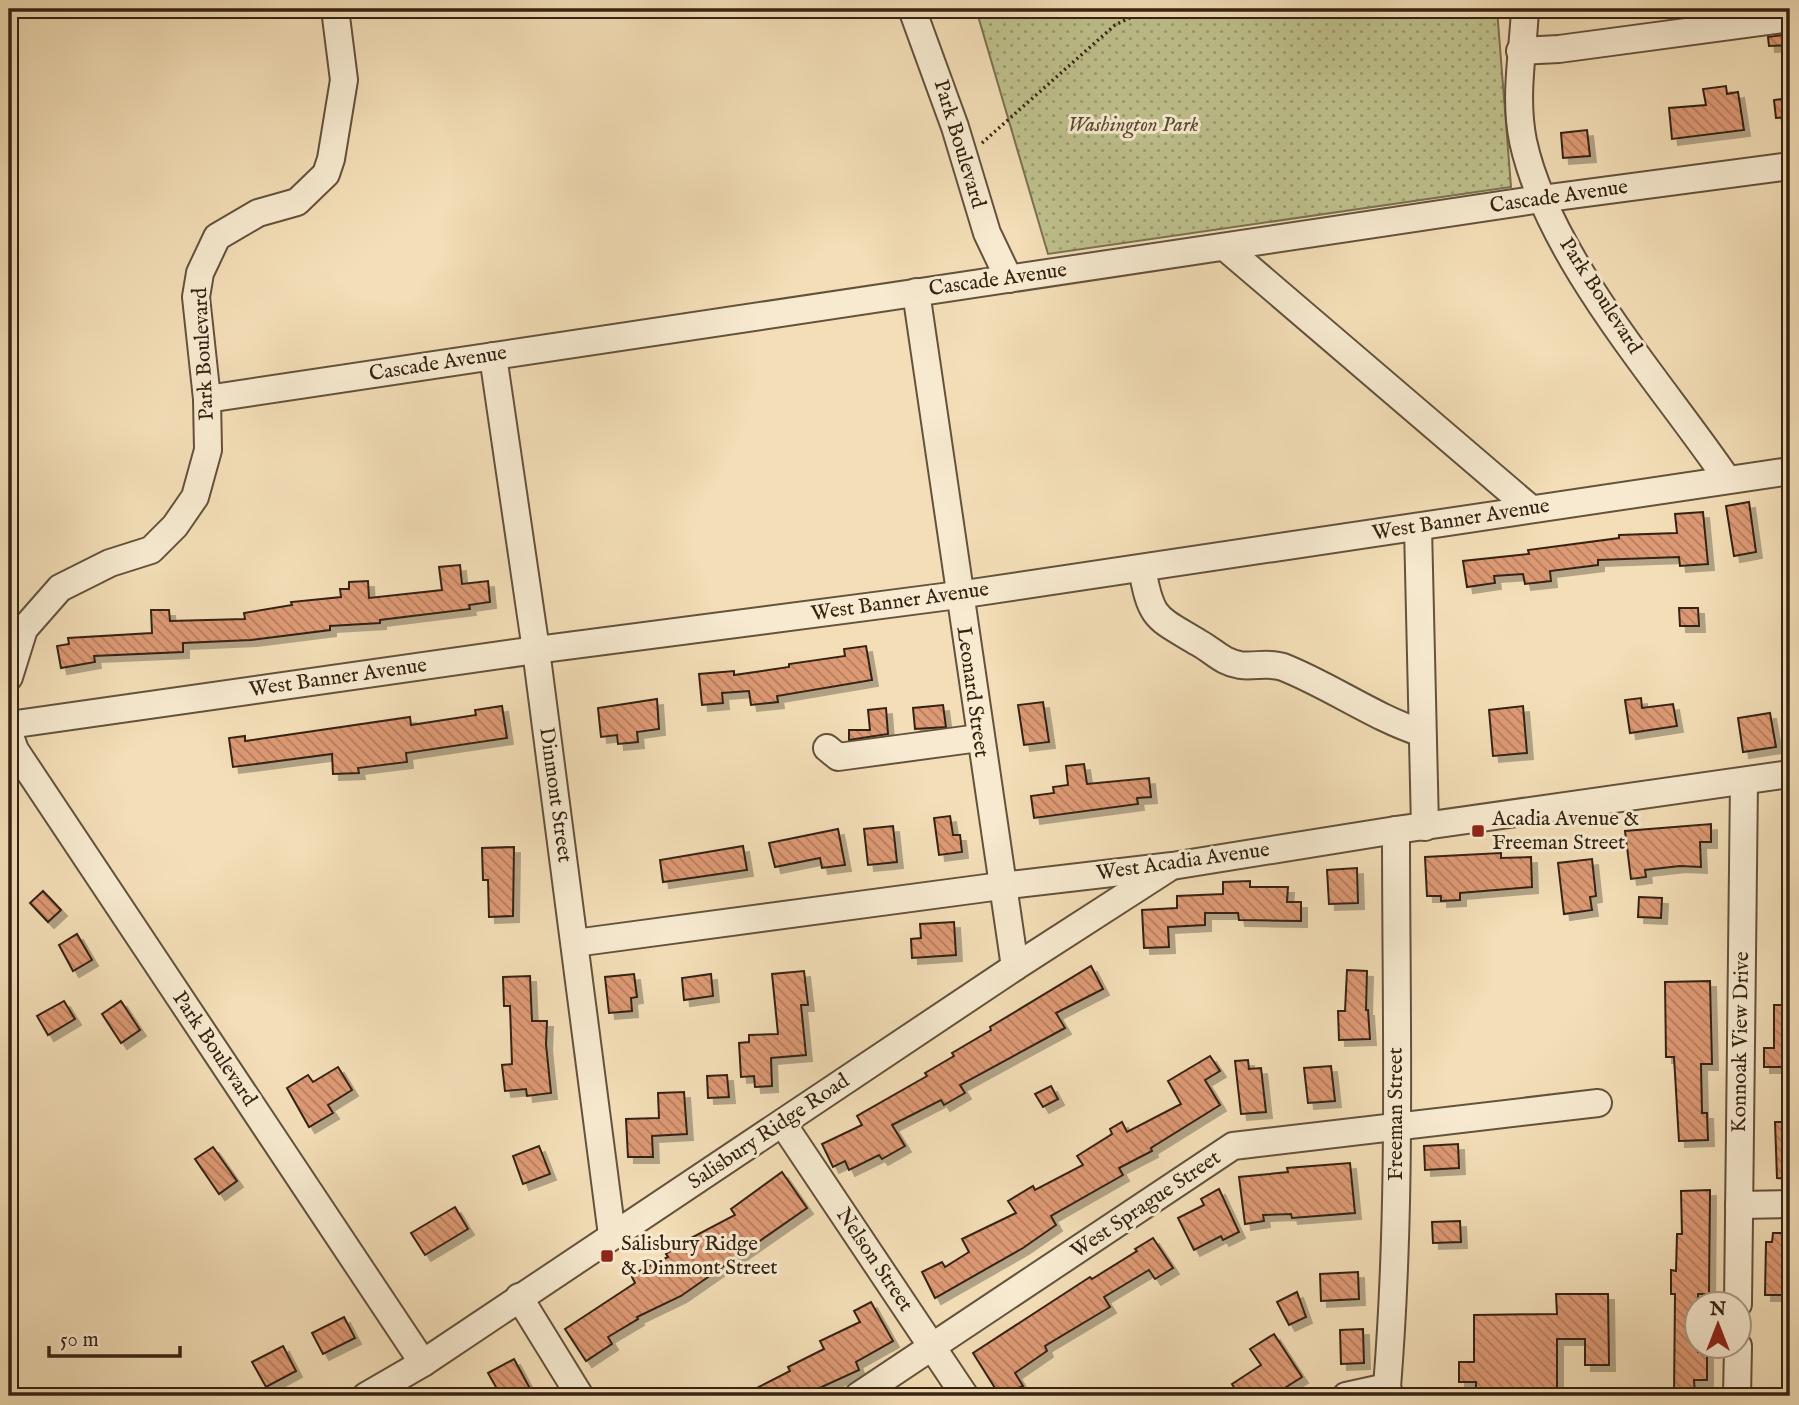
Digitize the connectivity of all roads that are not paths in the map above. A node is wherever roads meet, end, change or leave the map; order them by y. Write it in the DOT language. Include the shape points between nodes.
graph roads {
  1 [pos="335,9"];
  2 [pos="912,9"];
  3 [pos="1525,9"];
  4 [pos="1790,18"];
  5 [pos="1520,51"];
  6 [pos="1790,166"];
  7 [pos="1541,199"];
  8 [pos="1226,248"];
  9 [pos="1009,279"];
  10 [pos="916,292"];
  11 [pos="493,356"];
  12 [pos="207,399"];
  13 [pos="1790,471"];
  14 [pos="1727,479"];
  15 [pos="1531,509"];
  16 [pos="1418,527"];
  17 [pos="1142,568"];
  18 [pos="958,595"];
  19 [pos="536,650"];
  20 [pos="9,677"];
  21 [pos="9,724"];
  22 [pos="9,733"];
  23 [pos="1422,733"];
  24 [pos="979,738"];
  25 [pos="827,748"];
  26 [pos="1790,775"];
  27 [pos="1744,781"];
  28 [pos="1424,827"];
  29 [pos="1395,830"];
  30 [pos="1172,866"];
  31 [pos="1000,886"];
  32 [pos="575,943"];
  33 [pos="1015,967"];
  34 [pos="1598,1103"];
  35 [pos="783,1124"];
  36 [pos="1397,1125"];
  37 [pos="1790,1204"];
  38 [pos="1739,1205"];
  39 [pos="612,1235"];
  40 [pos="1738,1290"];
  41 [pos="519,1297"];
  42 [pos="933,1347"];
  43 [pos="1738,1360"];
  44 [pos="424,1363"];
  45 [pos="1389,1392"];
  46 [pos="366,1396"];
  47 [pos="580,1396"];
  48 [pos="858,1396"];
  49 [pos="965,1396"];
  50 [pos="1346,1396"];
  51 [pos="1737,1396"];
  1 -- 12 [label="street, Park Boulevard" via="344,80 326,174 297,202 258,213 217,237 200,273 198,328"];
  2 -- 9 [label="street, Park Boulevard" via="934,62 987,233"];
  3 -- 5 [label="street, Park Boulevard"];
  4 -- 5 [label="street"];
  5 -- 7 [label="street, Park Boulevard" via="1518,98 1523,141"];
  6 -- 7 [label="street, Cascade Avenue"];
  7 -- 8 [label="street, Cascade Avenue"];
  7 -- 14 [label="street, Park Boulevard" via="1574,260"];
  8 -- 9 [label="street, Cascade Avenue"];
  8 -- 15 [label="street"];
  9 -- 10 [label="street, Cascade Avenue"];
  10 -- 11 [label="street, Cascade Avenue"];
  10 -- 18 [label="street, Leonard Street"];
  11 -- 12 [label="street, Cascade Avenue"];
  11 -- 19 [label="street, Dinmont Street"];
  12 -- 20 [label="street, Park Boulevard" via="208,450 195,496 175,526 151,550 110,563 60,588 24,629"];
  13 -- 14 [label="street, West Banner Avenue"];
  14 -- 15 [label="street, West Banner Avenue"];
  15 -- 16 [label="street, West Banner Avenue"];
  16 -- 17 [label="street, West Banner Avenue"];
  16 -- 23 [label="street"];
  17 -- 18 [label="street, West Banner Avenue"];
  17 -- 23 [label="street" via="1149,601 1161,621 1221,660 1281,666"];
  18 -- 19 [label="street, West Banner Avenue"];
  18 -- 24 [label="street, Leonard Street"];
  19 -- 21 [label="street, West Banner Avenue"];
  19 -- 32 [label="street, Dinmont Street"];
  22 -- 44 [label="street, Park Boulevard" via="15,750"];
  23 -- 28 [label="street"];
  24 -- 25 [label="street" via="838,757"];
  24 -- 31 [label="street, Leonard Street"];
  26 -- 27 [label="street, West Acadia Avenue"];
  27 -- 28 [label="street, West Acadia Avenue"];
  27 -- 38 [label="street, Konnoak View Drive"];
  28 -- 29 [label="street, West Acadia Avenue"];
  29 -- 30 [label="street, West Acadia Avenue"];
  29 -- 36 [label="street, Freeman Street"];
  30 -- 31 [label="street, West Acadia Avenue"];
  30 -- 33 [label="street, Salisbury Ridge Road"];
  31 -- 32 [label="street, West Acadia Avenue"];
  31 -- 33 [label="street, Leonard Street"];
  32 -- 39 [label="street, Dinmont Street"];
  33 -- 35 [label="street, Salisbury Ridge Road"];
  34 -- 36 [label="street, West Sprague Street"];
  35 -- 39 [label="street, Salisbury Ridge Road"];
  35 -- 42 [label="street, Nelson Street"];
  36 -- 42 [label="street, West Sprague Street" via="1233,1146"];
  36 -- 45 [label="street, Freeman Street"];
  37 -- 38 [label="street"];
  38 -- 40 [label="street, Konnoak View Drive"];
  39 -- 41 [label="street, Salisbury Ridge Road"];
  41 -- 44 [label="street, Salisbury Ridge Road"];
  41 -- 47 [label="street"];
  42 -- 48 [label="street, West Sprague Street"];
  42 -- 49 [label="street, Nelson Street"];
  43 -- 51 [label="street"];
  44 -- 46 [label="street, Salisbury Ridge Road"];
  45 -- 50 [label="street"];
}
